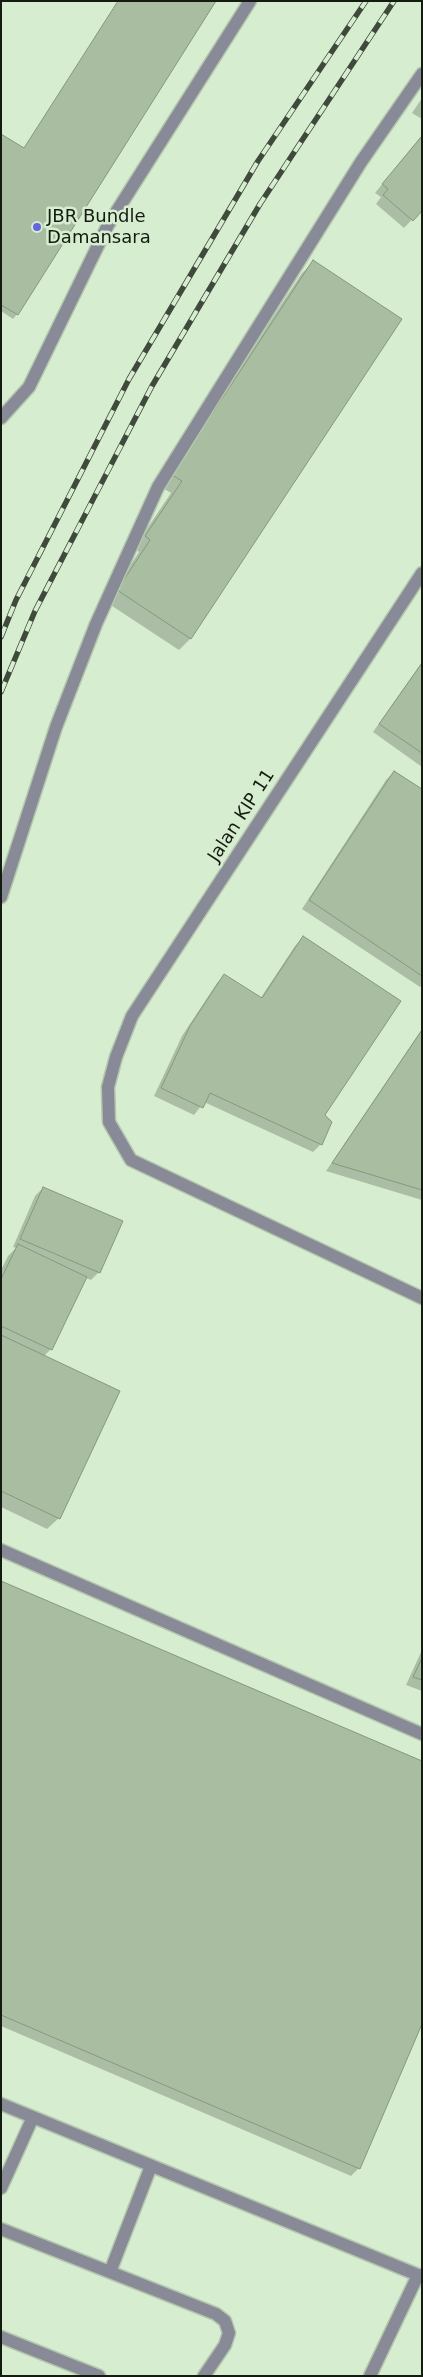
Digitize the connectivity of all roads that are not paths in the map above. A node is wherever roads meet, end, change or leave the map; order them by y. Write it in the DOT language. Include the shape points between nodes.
graph roads {
  1 [pos="250,1"];
  2 [pos="422,74"];
  3 [pos="1,418"];
  4 [pos="422,573"];
  5 [pos="1,897"];
  6 [pos="422,1298"];
  7 [pos="1,1550"];
  8 [pos="422,1734"];
  9 [pos="1,2104"];
  10 [pos="32,2117"];
  11 [pos="151,2166"];
  12 [pos="1,2188"];
  13 [pos="1,2229"];
  14 [pos="110,2272"];
  15 [pos="420,2276"];
  16 [pos="1,2337"];
  17 [pos="99,2376"];
  18 [pos="204,2376"];
  19 [pos="370,2376"];
  1 -- 3 [label="street" via="108,225 29,387"];
  2 -- 5 [label="street" via="361,162 158,487 96,624 60,718"];
  4 -- 6 [label="street, Jalan KIP 11" via="132,1016 108,1087 109,1122 131,1160"];
  7 -- 8 [label="street"];
  9 -- 10 [label="street"];
  10 -- 11 [label="street"];
  10 -- 12 [label="street"];
  11 -- 14 [label="street"];
  11 -- 15 [label="street"];
  13 -- 14 [label="street"];
  14 -- 18 [label="street" via="216,2314 225,2321 229,2333 225,2345"];
  15 -- 19 [label="street"];
  16 -- 17 [label="street"];
}
